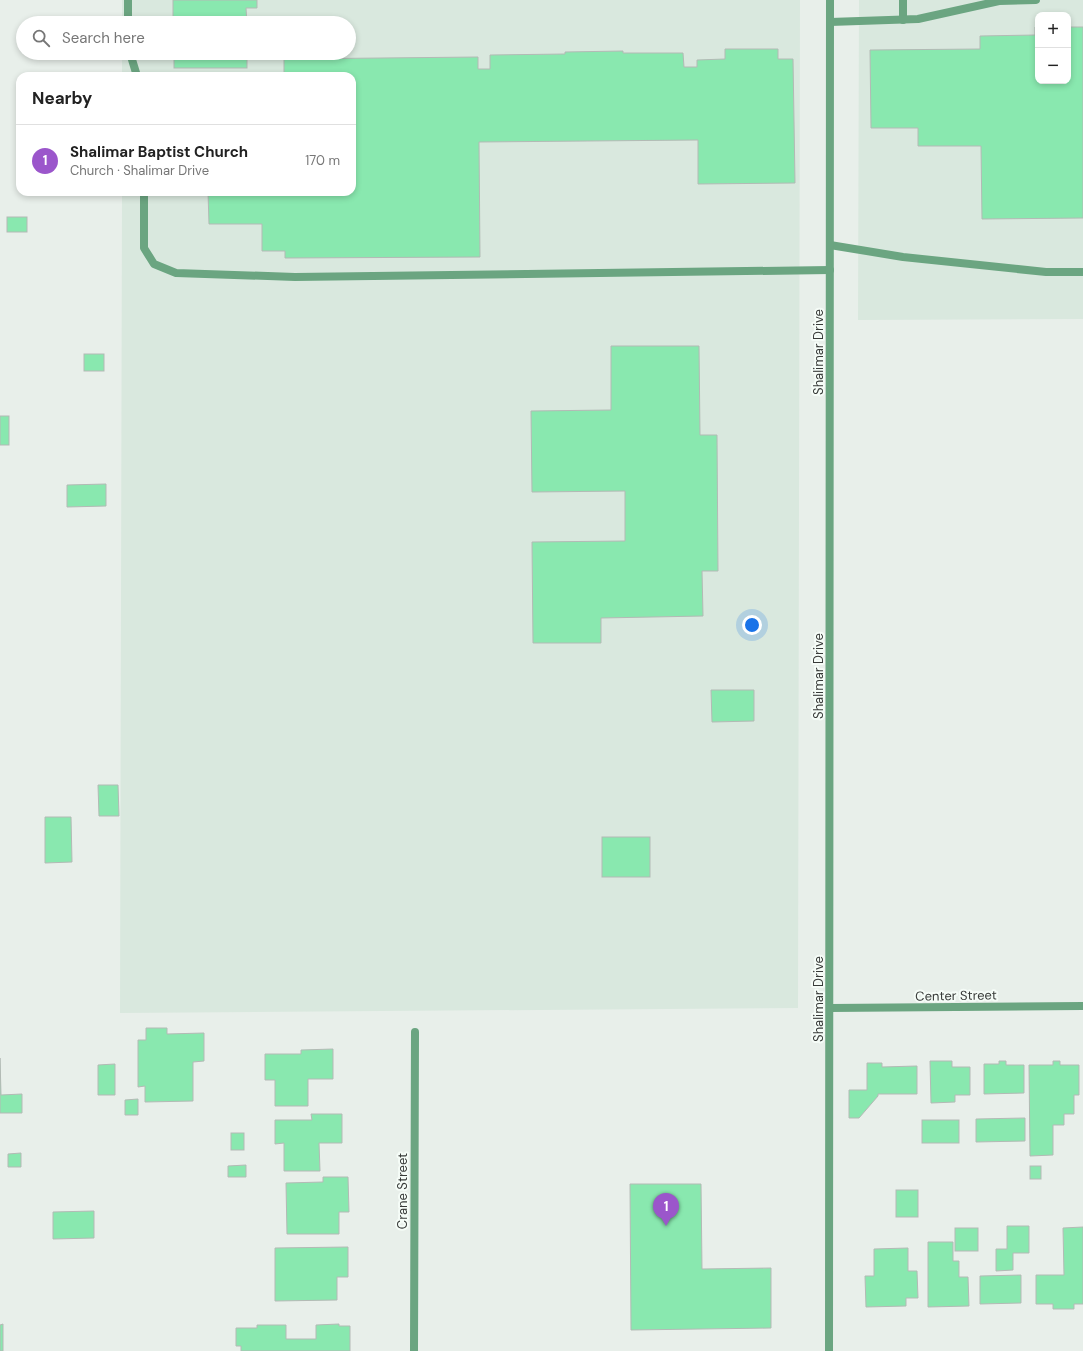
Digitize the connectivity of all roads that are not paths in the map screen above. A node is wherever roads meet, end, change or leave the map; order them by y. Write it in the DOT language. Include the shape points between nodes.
graph roads {
  1 [pos="128,0"];
  2 [pos="830,0"];
  3 [pos="903,0"];
  4 [pos="1032,0"];
  5 [pos="1036,0"];
  6 [pos="967,4"];
  7 [pos="128,16"];
  8 [pos="904,20"];
  9 [pos="830,22"];
  10 [pos="132,60"];
  11 [pos="136,72"];
  12 [pos="144,196"];
  13 [pos="830,245"];
  14 [pos="830,270"];
  15 [pos="1083,272"];
  16 [pos="1083,1006"];
  17 [pos="830,1008"];
  18 [pos="415,1032"];
  19 [pos="414,1351"];
  20 [pos="829,1351"];
  1 -- 7 [label="street"];
  2 -- 9 [label="street, Shalimar Drive"];
  3 -- 8 [label="street"];
  4 -- 5 [label="street"];
  4 -- 6 [label="street"];
  6 -- 8 [label="street" via="918,19"];
  8 -- 9 [label="street"];
  9 -- 13 [label="street, Shalimar Drive"];
  10 -- 11 [label="street"];
  12 -- 14 [label="street" via="144,248 154,264 176,273 295,276"];
  13 -- 14 [label="street, Shalimar Drive"];
  13 -- 15 [label="street" via="904,257 1046,272"];
  14 -- 17 [label="street, Shalimar Drive"];
  16 -- 17 [label="street, Center Street"];
  17 -- 20 [label="street, Shalimar Drive"];
  18 -- 19 [label="street, Crane Street"];
}
